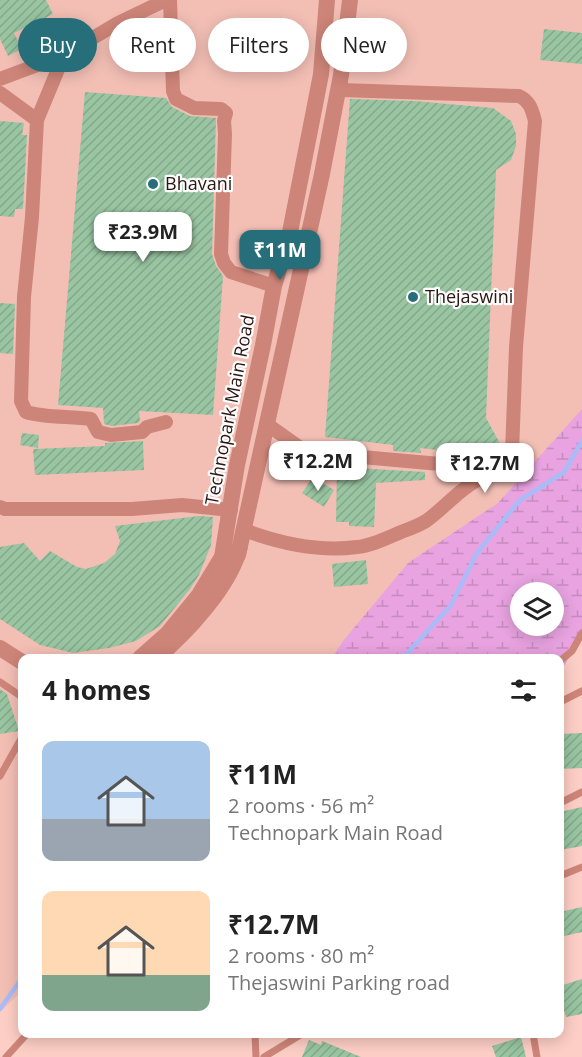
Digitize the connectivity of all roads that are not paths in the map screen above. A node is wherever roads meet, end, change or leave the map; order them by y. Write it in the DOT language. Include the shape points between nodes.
graph roads {
  1 [pos="168,0"];
  2 [pos="327,0"];
  3 [pos="350,0"];
  4 [pos="97,35"];
  5 [pos="18,72"];
  6 [pos="57,72"];
  7 [pos="341,75"];
  8 [pos="0,79"];
  9 [pos="0,93"];
  10 [pos="37,120"];
  11 [pos="274,286"];
  12 [pos="280,363"];
  13 [pos="166,422"];
  14 [pos="268,425"];
  15 [pos="485,477"];
  16 [pos="0,507"];
  17 [pos="231,510"];
  18 [pos="244,530"];
  19 [pos="238,555"];
  20 [pos="582,633"];
  21 [pos="0,648"];
  22 [pos="144,654"];
  23 [pos="161,654"];
  24 [pos="0,658"];
  25 [pos="564,658"];
  26 [pos="18,659"];
  27 [pos="18,667"];
  28 [pos="0,682"];
  29 [pos="582,691"];
  30 [pos="18,694"];
  31 [pos="564,700"];
  32 [pos="18,744"];
  33 [pos="0,776"];
  34 [pos="582,792"];
  35 [pos="564,801"];
  36 [pos="582,867"];
  37 [pos="564,874"];
  38 [pos="23,1038"];
  39 [pos="255,1038"];
  40 [pos="295,1038"];
  41 [pos="534,1038"];
  42 [pos="6,1057"];
  43 [pos="256,1057"];
  44 [pos="264,1057"];
  45 [pos="537,1057"];
  1 -- 4 [label="street"];
  1 -- 11 [label="street" via="176,99 195,108 221,109 226,113 221,254 224,263 231,273"];
  2 -- 11 [label="street, Technopark Main Road" via="321,74 290,232"];
  3 -- 7 [label="street, Technopark Main Road"];
  5 -- 8 [label="street"];
  6 -- 10 [label="street"];
  7 -- 12 [label="street, Technopark Main Road"];
  7 -- 15 [label="street" via="341,90 519,96 527,100 532,110 535,121 516,347 512,452 504,469"];
  9 -- 10 [label="street"];
  10 -- 13 [label="street" via="21,401 26,412 36,416 91,419 98,432 111,435 142,432"];
  11 -- 17 [label="street, Technopark Main Road"];
  12 -- 14 [label="street, Technopark Main Road"];
  12 -- 19 [label="street, Technopark Main Road"];
  14 -- 15 [label="street" via="306,452 440,464"];
  14 -- 18 [label="street, Technopark Main Road"];
  15 -- 18 [label="street" via="424,522 358,548 277,541"];
  16 -- 17 [label="street" via="132,509 182,505"];
  17 -- 22 [label="street, Technopark Main Road" via="222,557 199,595"];
  18 -- 19 [label="street, Technopark Main Road"];
  19 -- 23 [label="street, Technopark Main Road" via="215,596"];
  20 -- 25 [label="lane"];
  21 -- 26 [label="street"];
  24 -- 27 [label="street"];
  28 -- 30 [label="lane"];
  29 -- 31 [label="lane"];
  32 -- 33 [label="lane"];
  34 -- 35 [label="lane"];
  36 -- 37 [label="lane"];
  38 -- 42 [label="lane"];
  39 -- 43 [label="lane"];
  40 -- 44 [label="lane"];
  41 -- 45 [label="lane"];
}
